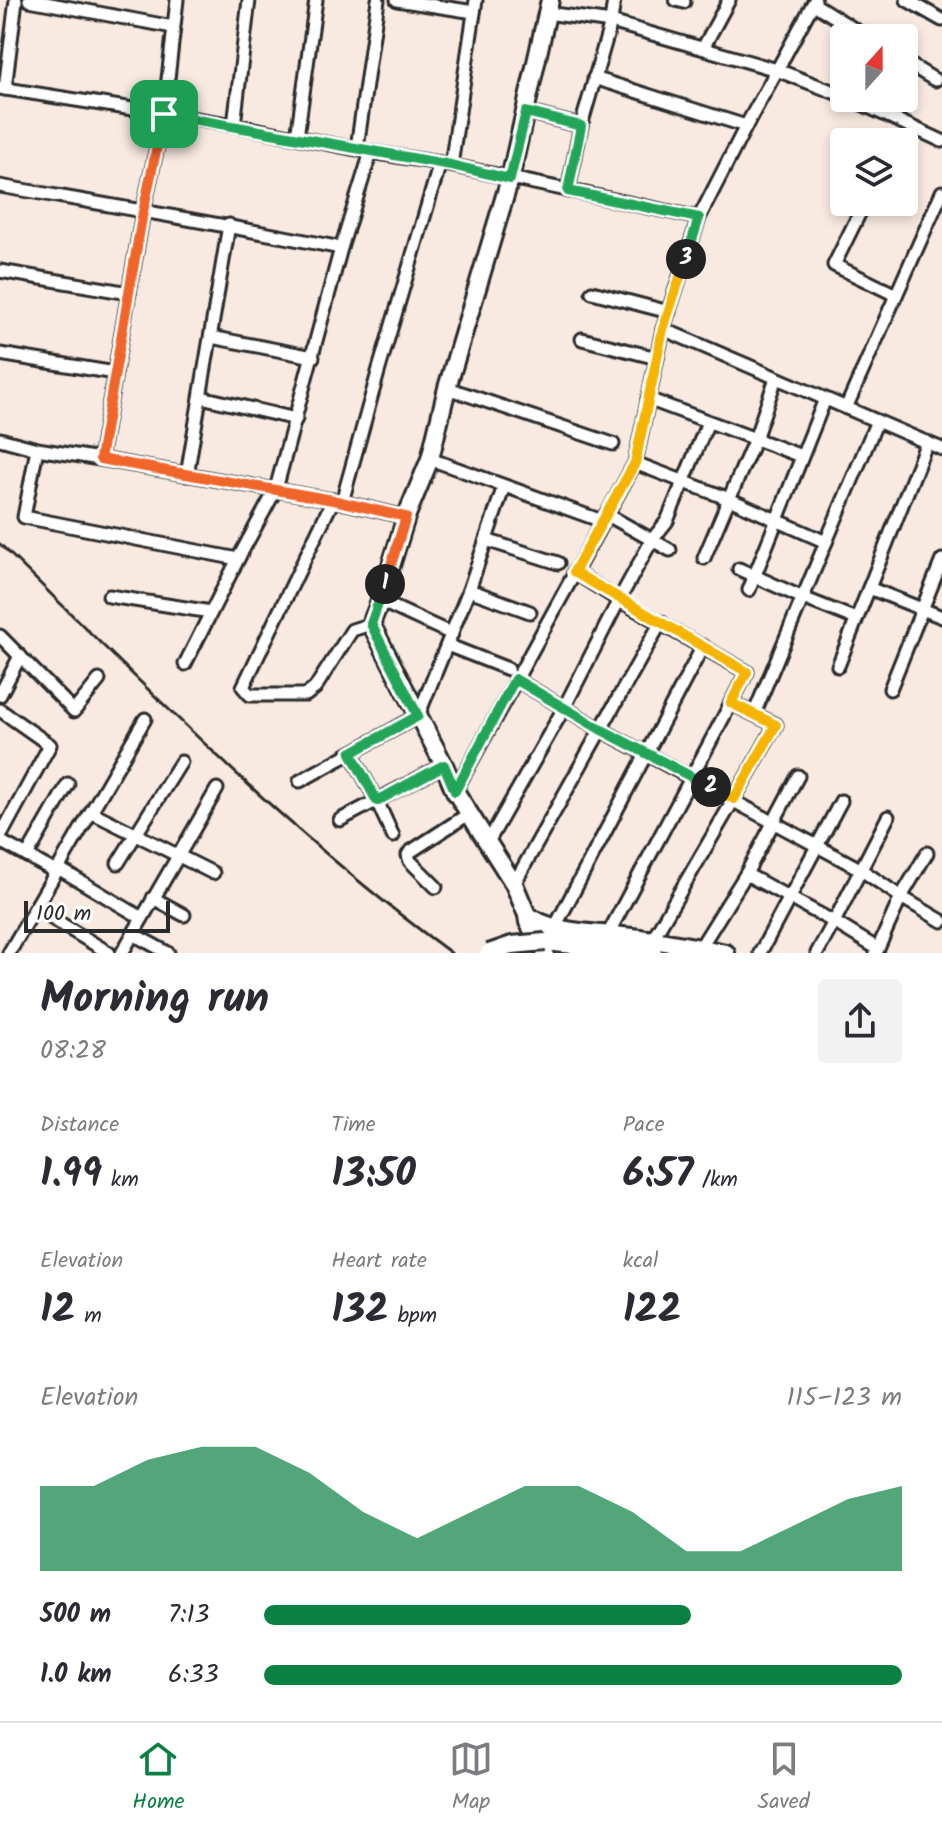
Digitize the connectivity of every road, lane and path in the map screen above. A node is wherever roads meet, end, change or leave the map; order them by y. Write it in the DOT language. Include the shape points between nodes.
graph roads {
  1 [pos="16,0"];
  2 [pos="29,0"];
  3 [pos="177,0"];
  4 [pos="249,0"];
  5 [pos="316,0"];
  6 [pos="378,0"];
  7 [pos="397,0"];
  8 [pos="614,0"];
  9 [pos="729,0"];
  10 [pos="907,0"];
  11 [pos="815,2"];
  12 [pos="87,5"];
  13 [pos="475,6"];
  14 [pos="548,6"];
  15 [pos="942,20"];
  16 [pos="611,22"];
  17 [pos="847,24"];
  18 [pos="173,27"];
  19 [pos="703,48"];
  20 [pos="777,70"];
  21 [pos="918,70"];
  22 [pos="594,78"];
  23 [pos="935,80"];
  24 [pos="3,89"];
  25 [pos="830,90"];
  26 [pos="526,112"];
  27 [pos="879,112"];
  28 [pos="164,114"];
  29 [pos="234,125"];
  30 [pos="581,126"];
  31 [pos="746,126"];
  32 [pos="297,137"];
  33 [pos="942,141"];
  34 [pos="357,148"];
  35 [pos="371,152"];
  36 [pos="445,164"];
  37 [pos="510,179"];
  38 [pos="0,186"];
  39 [pos="568,191"];
  40 [pos="942,192"];
  41 [pos="143,212"];
  42 [pos="858,216"];
  43 [pos="699,218"];
  44 [pos="229,225"];
  45 [pos="341,248"];
  46 [pos="0,271"];
  47 [pos="592,292"];
  48 [pos="129,293"];
  49 [pos="896,295"];
  50 [pos="669,312"];
  51 [pos="663,329"];
  52 [pos="211,337"];
  53 [pos="582,339"];
  54 [pos="0,354"];
  55 [pos="313,357"];
  56 [pos="657,358"];
  57 [pos="115,373"];
  58 [pos="776,378"];
  59 [pos="447,388"];
  60 [pos="201,397"];
  61 [pos="648,399"];
  62 [pos="825,399"];
  63 [pos="846,408"];
  64 [pos="296,419"];
  65 [pos="877,421"];
  66 [pos="708,422"];
  67 [pos="0,439"];
  68 [pos="755,439"];
  69 [pos="927,442"];
  70 [pos="613,444"];
  71 [pos="37,449"];
  72 [pos="942,449"];
  73 [pos="801,456"];
  74 [pos="100,459"];
  75 [pos="430,459"];
  76 [pos="635,463"];
  77 [pos="187,475"];
  78 [pos="684,482"];
  79 [pos="504,486"];
  80 [pos="276,489"];
  81 [pos="729,499"];
  82 [pos="338,501"];
  83 [pos="406,517"];
  84 [pos="604,518"];
  85 [pos="777,521"];
  86 [pos="486,540"];
  87 [pos="652,540"];
  88 [pos="826,542"];
  89 [pos="670,550"];
  90 [pos="704,558"];
  91 [pos="238,559"];
  92 [pos="942,560"];
  93 [pos="558,563"];
  94 [pos="739,569"];
  95 [pos="574,572"];
  96 [pos="755,576"];
  97 [pos="869,588"];
  98 [pos="469,590"];
  99 [pos="749,590"];
  100 [pos="109,596"];
  101 [pos="803,598"];
  102 [pos="619,600"];
  103 [pos="380,601"];
  104 [pos="922,610"];
  105 [pos="211,612"];
  106 [pos="530,612"];
  107 [pos="942,617"];
  108 [pos="856,619"];
  109 [pos="661,622"];
  110 [pos="371,624"];
  111 [pos="0,636"];
  112 [pos="450,639"];
  113 [pos="703,646"];
  114 [pos="20,656"];
  115 [pos="185,664"];
  116 [pos="838,666"];
  117 [pos="512,674"];
  118 [pos="99,680"];
  119 [pos="890,689"];
  120 [pos="0,695"];
  121 [pos="731,703"];
  122 [pos="564,708"];
  123 [pos="0,710"];
  124 [pos="754,714"];
  125 [pos="418,716"];
  126 [pos="145,719"];
  127 [pos="600,729"];
  128 [pos="646,752"];
  129 [pos="351,753"];
  130 [pos="181,762"];
  131 [pos="444,765"];
  132 [pos="798,776"];
  133 [pos="691,777"];
  134 [pos="300,781"];
  135 [pos="68,784"];
  136 [pos="217,789"];
  137 [pos="455,791"];
  138 [pos="734,799"];
  139 [pos="377,801"];
  140 [pos="841,801"];
  141 [pos="91,812"];
  142 [pos="470,813"];
  143 [pos="888,817"];
  144 [pos="340,820"];
  145 [pos="774,822"];
  146 [pos="135,834"];
  147 [pos="393,836"];
  148 [pos="0,839"];
  149 [pos="488,842"];
  150 [pos="817,845"];
  151 [pos="927,853"];
  152 [pos="177,855"];
  153 [pos="27,856"];
  154 [pos="118,863"];
  155 [pos="860,869"];
  156 [pos="57,870"];
  157 [pos="213,873"];
  158 [pos="746,874"];
  159 [pos="514,884"];
  160 [pos="436,887"];
  161 [pos="790,897"];
  162 [pos="901,897"];
  163 [pos="153,898"];
  164 [pos="35,908"];
  165 [pos="184,915"];
  166 [pos="527,915"];
  167 [pos="142,918"];
  168 [pos="942,921"];
  169 [pos="834,922"];
  170 [pos="555,927"];
  171 [pos="133,934"];
  172 [pos="608,934"];
  173 [pos="536,937"];
  174 [pos="652,946"];
  175 [pos="700,948"];
  176 [pos="877,951"];
  177 [pos="9,953"];
  178 [pos="109,953"];
  179 [pos="122,953"];
  180 [pos="168,953"];
  181 [pos="489,953"];
  182 [pos="545,953"];
  183 [pos="726,953"];
  184 [pos="760,953"];
  185 [pos="817,953"];
  1 -- 24 [label="street"];
  2 -- 12 [label="street"];
  3 -- 18 [label="street"];
  4 -- 29 [label="street"];
  5 -- 32 [label="street"];
  6 -- 34 [label="street"];
  7 -- 13 [label="street"];
  8 -- 16 [label="street"];
  9 -- 19 [label="street"];
  10 -- 15 [label="street"];
  11 -- 17 [label="street"];
  11 -- 20 [label="street"];
  12 -- 18 [label="street"];
  13 -- 36 [label="street"];
  14 -- 16 [label="street"];
  14 -- 26 [label="street"];
  16 -- 19 [label="street"];
  16 -- 22 [label="street"];
  18 -- 28 [label="street"];
  19 -- 20 [label="street"];
  20 -- 25 [label="street"];
  20 -- 31 [label="street"];
  21 -- 23 [label="street"];
  22 -- 30 [label="street"];
  22 -- 31 [label="street"];
  24 -- 28 [label="street"];
  26 -- 30 [label="street"];
  26 -- 37 [label="street"];
  27 -- 33 [label="street"];
  28 -- 29 [label="street"];
  28 -- 41 [label="street"];
  29 -- 32 [label="street"];
  30 -- 39 [label="street"];
  31 -- 43 [label="street"];
  32 -- 34 [label="street"];
  34 -- 35 [label="street"];
  35 -- 36 [label="street"];
  35 -- 45 [label="street"];
  36 -- 37 [label="street"];
  36 -- 82 [label="street"];
  37 -- 39 [label="street"];
  37 -- 59 [label="street"];
  38 -- 41 [label="street"];
  39 -- 43 [label="street"];
  40 -- 49 [label="street"];
  41 -- 44 [label="street"];
  41 -- 48 [label="street"];
  42 -- 49 [label="street" via="834,265"];
  43 -- 50 [label="street"];
  44 -- 45 [label="street"];
  44 -- 52 [label="street"];
  45 -- 55 [label="street"];
  46 -- 48 [label="street"];
  47 -- 50 [label="street"];
  48 -- 57 [label="street"];
  49 -- 63 [label="street"];
  50 -- 51 [label="street"];
  51 -- 56 [label="street"];
  51 -- 58 [label="street"];
  52 -- 55 [label="street"];
  52 -- 60 [label="street"];
  53 -- 56 [label="street"];
  54 -- 57 [label="street"];
  55 -- 64 [label="street"];
  56 -- 61 [label="street"];
  57 -- 74 [label="street"];
  58 -- 62 [label="street"];
  58 -- 68 [label="street"];
  59 -- 70 [label="street"];
  59 -- 75 [label="street"];
  60 -- 64 [label="street"];
  60 -- 77 [label="street"];
  61 -- 66 [label="street"];
  61 -- 76 [label="street"];
  62 -- 63 [label="street"];
  62 -- 73 [label="street"];
  63 -- 65 [label="street"];
  64 -- 80 [label="street"];
  65 -- 69 [label="street"];
  65 -- 88 [label="street"];
  66 -- 68 [label="street"];
  66 -- 78 [label="street"];
  67 -- 71 [label="street"];
  68 -- 73 [label="street"];
  68 -- 81 [label="street"];
  69 -- 72 [label="street"];
  69 -- 97 [label="street"];
  71 -- 74 [label="street"];
  71 -- 91 [label="street" via="24,517"];
  73 -- 85 [label="street"];
  74 -- 77 [label="street"];
  75 -- 79 [label="street"];
  75 -- 83 [label="street"];
  76 -- 78 [label="street"];
  76 -- 84 [label="street"];
  77 -- 80 [label="street"];
  78 -- 81 [label="street"];
  78 -- 87 [label="street"];
  79 -- 84 [label="street"];
  79 -- 86 [label="street"];
  80 -- 82 [label="street"];
  80 -- 91 [label="street"];
  81 -- 85 [label="street"];
  81 -- 90 [label="street"];
  82 -- 83 [label="street"];
  82 -- 110 [label="street" via="243,687 250,695 306,695 352,630"];
  83 -- 103 [label="street"];
  84 -- 87 [label="street"];
  84 -- 95 [label="street"];
  85 -- 88 [label="street"];
  85 -- 96 [label="street"];
  86 -- 93 [label="street"];
  86 -- 98 [label="street"];
  87 -- 89 [label="street"];
  87 -- 102 [label="street"];
  88 -- 101 [label="street"];
  91 -- 105 [label="street"];
  92 -- 104 [label="street"];
  94 -- 96 [label="street"];
  95 -- 102 [label="street"];
  95 -- 117 [label="street"];
  96 -- 99 [label="street"];
  96 -- 101 [label="street"];
  97 -- 104 [label="street"];
  97 -- 108 [label="street"];
  98 -- 106 [label="street"];
  98 -- 112 [label="street"];
  100 -- 105 [label="street"];
  101 -- 108 [label="street"];
  101 -- 124 [label="street"];
  102 -- 109 [label="street"];
  102 -- 122 [label="street"];
  103 -- 110 [label="street"];
  103 -- 112 [label="street"];
  104 -- 107 [label="street"];
  104 -- 119 [label="street"];
  105 -- 115 [label="street"];
  108 -- 116 [label="street"];
  109 -- 113 [label="street"];
  109 -- 127 [label="street"];
  110 -- 125 [label="street"];
  111 -- 114 [label="street"];
  112 -- 117 [label="street"];
  112 -- 125 [label="street"];
  113 -- 121 [label="street" via="747,672"];
  113 -- 128 [label="street"];
  114 -- 118 [label="street" via="74,711"];
  114 -- 120 [label="street"];
  117 -- 122 [label="street"];
  117 -- 137 [label="street"];
  121 -- 124 [label="street"];
  121 -- 133 [label="street"];
  122 -- 127 [label="street"];
  122 -- 149 [label="street"];
  123 -- 148 [label="street" via="50,745"];
  124 -- 138 [label="street" via="776,725"];
  125 -- 129 [label="street"];
  125 -- 131 [label="street"];
  126 -- 141 [label="street"];
  127 -- 128 [label="street"];
  127 -- 159 [label="street"];
  128 -- 133 [label="street"];
  128 -- 170 [label="street"];
  129 -- 134 [label="street"];
  129 -- 139 [label="street"];
  130 -- 146 [label="street"];
  131 -- 137 [label="street"];
  131 -- 139 [label="street"];
  132 -- 145 [label="street"];
  133 -- 138 [label="street"];
  133 -- 172 [label="street"];
  135 -- 153 [label="street"];
  136 -- 152 [label="street"];
  137 -- 142 [label="street"];
  138 -- 145 [label="street"];
  138 -- 174 [label="street"];
  139 -- 144 [label="street"];
  139 -- 147 [label="street"];
  140 -- 150 [label="street"];
  141 -- 146 [label="street"];
  141 -- 156 [label="street"];
  142 -- 149 [label="street"];
  142 -- 160 [label="street" via="408,855"];
  143 -- 155 [label="street"];
  145 -- 150 [label="street"];
  145 -- 158 [label="street"];
  146 -- 152 [label="street"];
  146 -- 154 [label="street"];
  148 -- 153 [label="street"];
  149 -- 159 [label="street"];
  150 -- 155 [label="street"];
  150 -- 161 [label="street"];
  151 -- 162 [label="street"];
  152 -- 157 [label="street"];
  152 -- 163 [label="street"];
  153 -- 156 [label="street"];
  155 -- 162 [label="street"];
  155 -- 169 [label="street"];
  156 -- 164 [label="street"];
  156 -- 167 [label="street"];
  158 -- 161 [label="street"];
  158 -- 175 [label="street"];
  159 -- 166 [label="street"];
  161 -- 169 [label="street"];
  161 -- 184 [label="street"];
  162 -- 168 [label="street"];
  162 -- 176 [label="street"];
  163 -- 165 [label="street"];
  163 -- 167 [label="street"];
  164 -- 177 [label="street"];
  164 -- 178 [label="street"];
  166 -- 170 [label="street"];
  166 -- 173 [label="street"];
  167 -- 171 [label="street"];
  169 -- 176 [label="street"];
  169 -- 185 [label="street"];
  170 -- 172 [label="street"];
  170 -- 173 [label="street"];
  171 -- 179 [label="street"];
  171 -- 180 [label="street"];
  172 -- 174 [label="street"];
  173 -- 182 [label="street"];
  174 -- 175 [label="street"];
  174 -- 181 [label="street, bridge" via="545,942"];
  175 -- 183 [label="street"];
}
